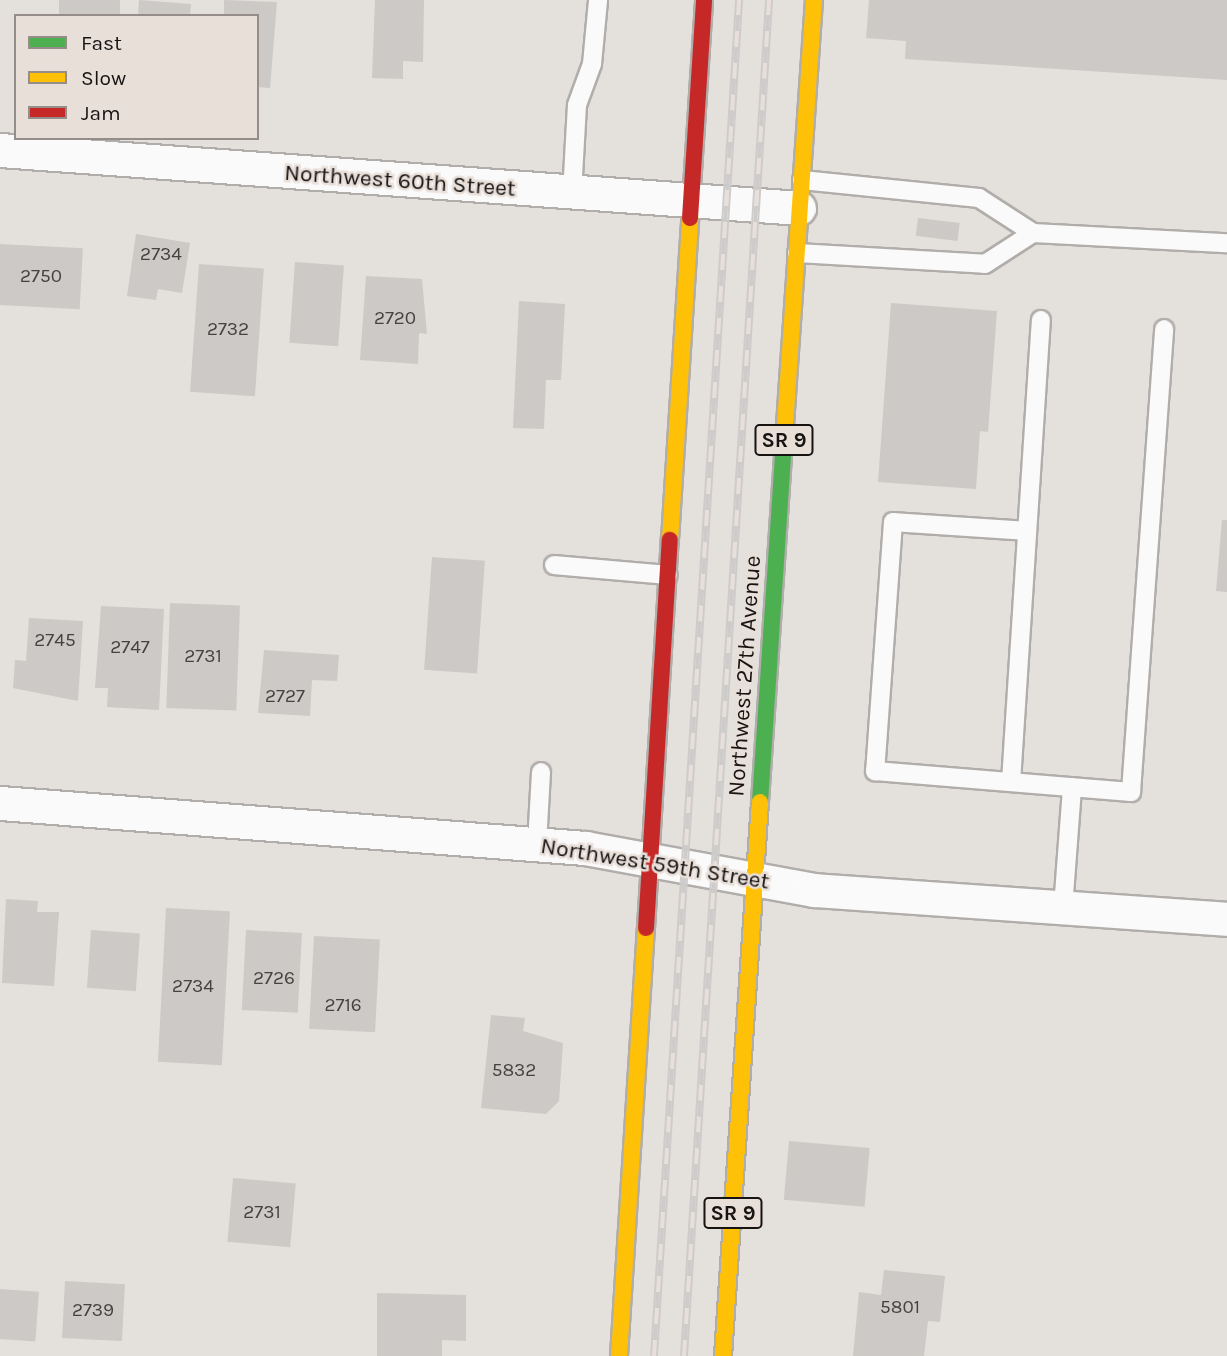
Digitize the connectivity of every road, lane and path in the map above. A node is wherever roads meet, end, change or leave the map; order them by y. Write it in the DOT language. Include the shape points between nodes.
graph roads {
  1 [pos="598,0"];
  2 [pos="704,0"];
  3 [pos="814,0"];
  4 [pos="0,150"];
  5 [pos="572,194"];
  6 [pos="801,194"];
  7 [pos="693,203"];
  8 [pos="1033,233"];
  9 [pos="1227,243"];
  10 [pos="797,253"];
  11 [pos="1041,320"];
  12 [pos="1164,329"];
  13 [pos="1027,531"];
  14 [pos="554,565"];
  15 [pos="668,575"];
  16 [pos="541,772"];
  17 [pos="1011,782"];
  18 [pos="1072,786"];
  19 [pos="0,803"];
  20 [pos="537,844"];
  21 [pos="648,860"];
  22 [pos="754,880"];
  23 [pos="1063,908"];
  24 [pos="1227,919"];
  25 [pos="620,1356"];
  26 [pos="723,1356"];
  1 -- 5 [label="lane" via="593,64 577,105"];
  2 -- 7 [label="main road"];
  3 -- 6 [label="main road, Northwest 27th Avenue / SR 9"];
  4 -- 5 [label="street, Northwest 60th Street"];
  5 -- 7 [label="street, Northwest 60th Street"];
  6 -- 7 [label="street, Northwest 60th Street"];
  6 -- 8 [label="lane" via="979,198"];
  6 -- 10 [label="main road, Northwest 27th Avenue / SR 9"];
  7 -- 15 [label="main road"];
  8 -- 9 [label="lane"];
  8 -- 10 [label="lane" via="985,264"];
  10 -- 22 [label="main road, Northwest 27th Avenue / SR 9"];
  11 -- 13 [label="lane"];
  12 -- 18 [label="lane" via="1131,792"];
  13 -- 17 [label="lane"];
  13 -- 17 [label="lane" via="893,522 875,771"];
  14 -- 15 [label="lane"];
  15 -- 21 [label="main road"];
  16 -- 20 [label="lane"];
  17 -- 18 [label="lane"];
  18 -- 23 [label="lane"];
  19 -- 20 [label="street, Northwest 59th Street"];
  20 -- 21 [label="street, Northwest 59th Street"];
  21 -- 22 [label="street, Northwest 59th Street"];
  21 -- 25 [label="main road"];
  22 -- 23 [label="street, Northwest 59th Street" via="814,890"];
  22 -- 26 [label="main road, Northwest 27th Avenue / SR 9"];
  23 -- 24 [label="street, Northwest 59th Street"];
}
